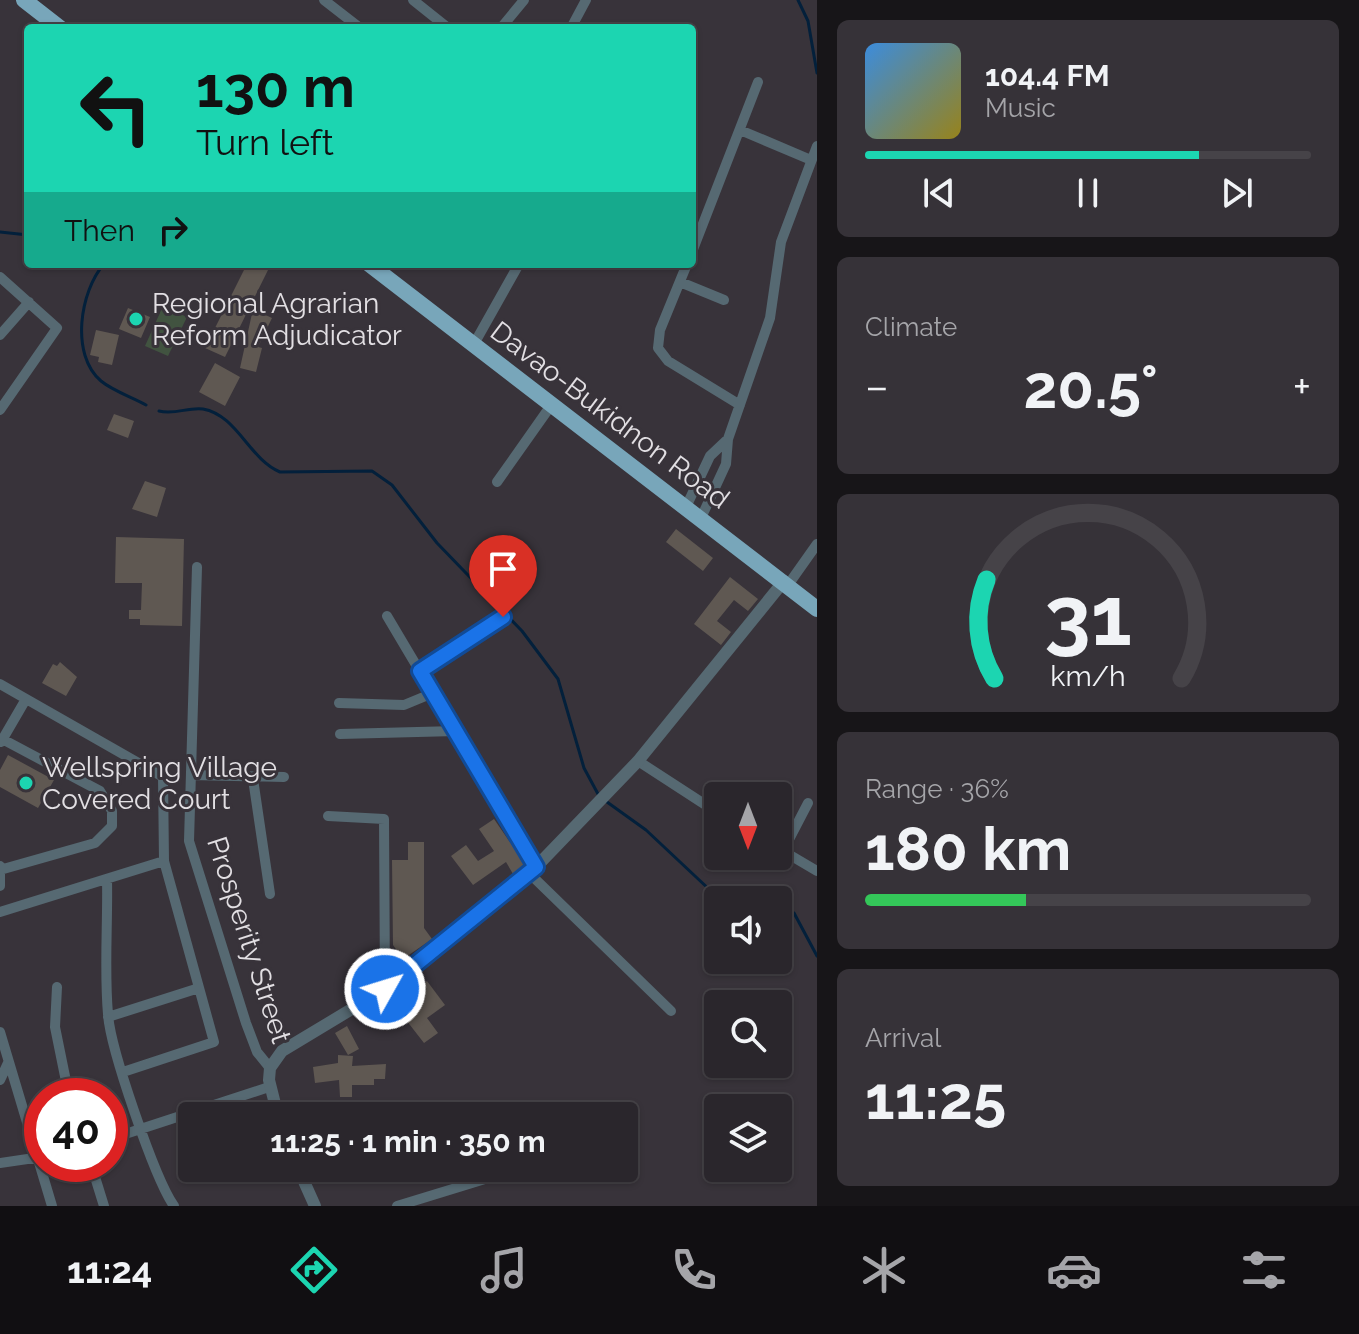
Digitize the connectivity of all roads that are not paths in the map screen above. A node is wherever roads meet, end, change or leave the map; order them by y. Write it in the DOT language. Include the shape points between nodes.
graph roads {
  1 [pos="24,0"];
  2 [pos="324,0"];
  3 [pos="413,0"];
  4 [pos="524,0"];
  5 [pos="586,0"];
  6 [pos="55,24"];
  7 [pos="355,24"];
  8 [pos="440,24"];
  9 [pos="504,24"];
  10 [pos="573,24"];
  11 [pos="758,82"];
  12 [pos="740,130"];
  13 [pos="817,146"];
  14 [pos="811,160"];
  15 [pos="696,242"];
  16 [pos="374,268"];
  17 [pos="517,268"];
  18 [pos="685,268"];
  19 [pos="0,277"];
  20 [pos="680,282"];
  21 [pos="724,300"];
  22 [pos="29,302"];
  23 [pos="0,335"];
  24 [pos="474,344"];
  25 [pos="552,404"];
  26 [pos="740,405"];
  27 [pos="0,410"];
  28 [pos="728,439"];
  29 [pos="497,482"];
  30 [pos="697,484"];
  31 [pos="713,492"];
  32 [pos="686,507"];
  33 [pos="701,518"];
  34 [pos="817,544"];
  35 [pos="197,567"];
  36 [pos="786,583"];
  37 [pos="817,609"];
  38 [pos="387,616"];
  39 [pos="503,617"];
  40 [pos="420,671"];
  41 [pos="0,684"];
  42 [pos="433,693"];
  43 [pos="26,699"];
  44 [pos="339,703"];
  45 [pos="456,731"];
  46 [pos="340,734"];
  47 [pos="1,741"];
  48 [pos="638,761"];
  49 [pos="191,775"];
  50 [pos="284,777"];
  51 [pos="253,779"];
  52 [pos="808,803"];
  53 [pos="704,804"];
  54 [pos="328,816"];
  55 [pos="792,831"];
  56 [pos="792,856"];
  57 [pos="164,861"];
  58 [pos="0,869"];
  59 [pos="532,870"];
  60 [pos="817,871"];
  61 [pos="107,879"];
  62 [pos="0,886"];
  63 [pos="270,894"];
  64 [pos="0,912"];
  65 [pos="57,987"];
  66 [pos="199,988"];
  67 [pos="385,989"];
  68 [pos="671,1011"];
  69 [pos="108,1017"];
  70 [pos="0,1032"];
  71 [pos="8,1063"];
  72 [pos="270,1068"];
  73 [pos="123,1072"];
  74 [pos="65,1078"];
  75 [pos="0,1080"];
  76 [pos="269,1087"];
  77 [pos="274,1102"];
  78 [pos="24,1110"];
  79 [pos="142,1129"];
  80 [pos="128,1133"];
  81 [pos="24,1159"];
  82 [pos="0,1163"];
  83 [pos="46,1182"];
  84 [pos="97,1182"];
  85 [pos="304,1182"];
  86 [pos="475,1182"];
  87 [pos="52,1206"];
  88 [pos="104,1206"];
  89 [pos="174,1206"];
  90 [pos="315,1206"];
  91 [pos="397,1206"];
  1 -- 6 [label="highway"];
  2 -- 7 [label="street"];
  3 -- 8 [label="street"];
  4 -- 9 [label="street"];
  5 -- 10 [label="street"];
  11 -- 12 [label="street"];
  12 -- 14 [label="street"];
  12 -- 15 [label="street"];
  13 -- 14 [label="street"];
  14 -- 26 [label="street" via="781,242 770,318"];
  16 -- 24 [label="highway, Davao-Bukidnon Road"];
  17 -- 24 [label="street"];
  18 -- 20 [label="street"];
  19 -- 22 [label="street"];
  20 -- 21 [label="street"];
  20 -- 26 [label="street" via="658,348 668,361"];
  22 -- 23 [label="street"];
  22 -- 27 [label="street" via="57,328"];
  24 -- 25 [label="highway, Davao-Bukidnon Road"];
  25 -- 29 [label="street"];
  25 -- 32 [label="highway, Davao-Bukidnon Road"];
  26 -- 28 [label="street"];
  28 -- 30 [label="street" via="710,456"];
  28 -- 31 [label="street" via="726,464"];
  30 -- 31 [label="street"];
  30 -- 32 [label="street"];
  31 -- 33 [label="street"];
  32 -- 33 [label="highway, Davao-Bukidnon Road"];
  33 -- 36 [label="highway, Davao-Bukidnon Road"];
  34 -- 36 [label="street"];
  35 -- 49 [label="street, Prosperity Street"];
  36 -- 37 [label="highway, Davao-Bukidnon Road"];
  36 -- 48 [label="street"];
  38 -- 40 [label="street"];
  39 -- 40 [label="street"];
  40 -- 42 [label="street"];
  41 -- 43 [label="street"];
  42 -- 44 [label="street" via="404,705"];
  42 -- 45 [label="street"];
  43 -- 47 [label="street"];
  43 -- 57 [label="street" via="163,777"];
  45 -- 46 [label="street"];
  45 -- 59 [label="street"];
  47 -- 58 [label="street" via="100,791 112,811 112,826 95,843"];
  48 -- 53 [label="street"];
  48 -- 59 [label="street"];
  49 -- 51 [label="street"];
  49 -- 72 [label="street, Prosperity Street" via="189,841 246,1023"];
  50 -- 51 [label="street"];
  51 -- 63 [label="street"];
  52 -- 55 [label="street"];
  54 -- 67 [label="street" via="384,819"];
  56 -- 60 [label="street"];
  57 -- 61 [label="street"];
  57 -- 66 [label="street"];
  58 -- 62 [label="street"];
  59 -- 67 [label="street"];
  59 -- 68 [label="street"];
  61 -- 64 [label="street"];
  61 -- 69 [label="street"];
  65 -- 74 [label="street" via="55,1027"];
  66 -- 69 [label="street"];
  66 -- 73 [label="street" via="213,1045"];
  67 -- 72 [label="street" via="290,1045"];
  69 -- 73 [label="street"];
  70 -- 71 [label="street"];
  71 -- 75 [label="street"];
  71 -- 78 [label="street"];
  72 -- 76 [label="street"];
  73 -- 79 [label="street"];
  76 -- 77 [label="street"];
  76 -- 79 [label="street, Prosperity Street"];
  79 -- 80 [label="street, Prosperity Street"];
  79 -- 89 [label="street"];
  81 -- 82 [label="street"];
  83 -- 87 [label="street"];
  84 -- 88 [label="street"];
  85 -- 90 [label="street"];
  86 -- 91 [label="street"];
}
